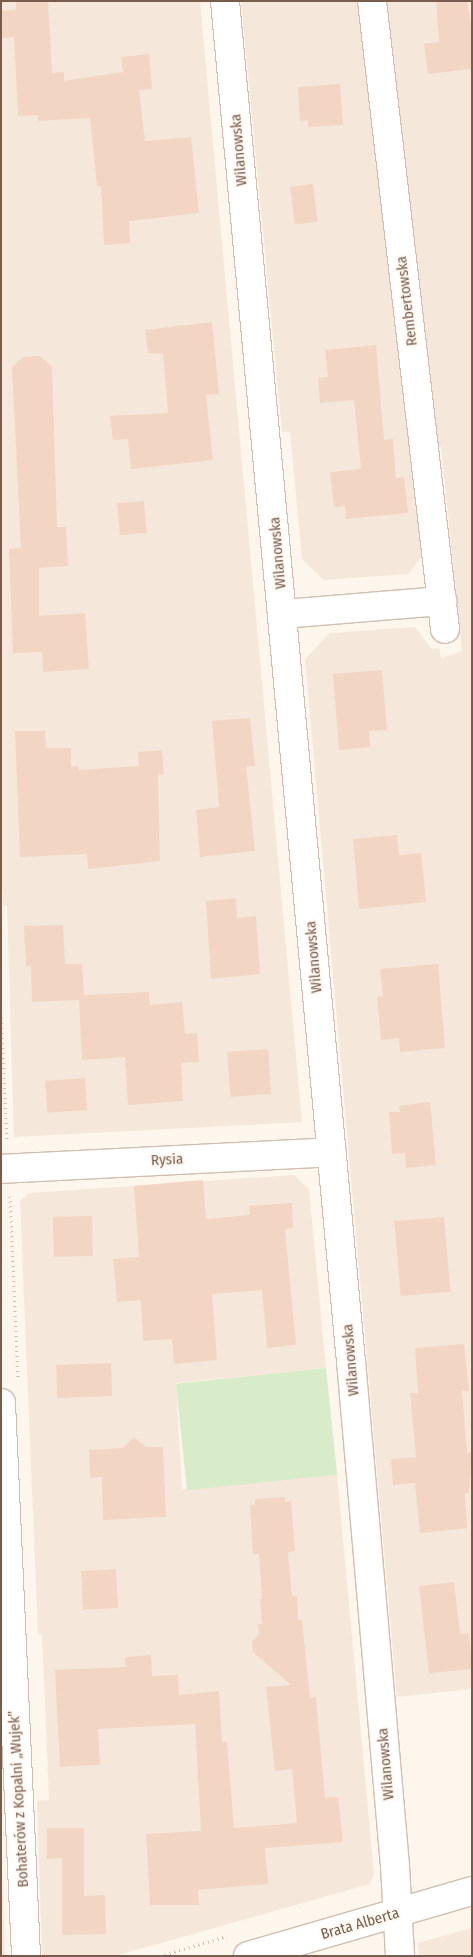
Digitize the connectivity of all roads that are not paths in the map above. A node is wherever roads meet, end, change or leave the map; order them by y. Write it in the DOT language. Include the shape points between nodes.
graph roads {
  1 [pos="225,1"];
  2 [pos="372,1"];
  3 [pos="442,601"];
  4 [pos="283,614"];
  5 [pos="445,629"];
  6 [pos="332,1152"];
  7 [pos="1,1169"];
  8 [pos="1,1403"];
  9 [pos="472,1891"];
  10 [pos="398,1913"];
  11 [pos="26,1956"];
  12 [pos="248,1956"];
  13 [pos="400,1956"];
  1 -- 4 [label="street, Wilanowska"];
  2 -- 3 [label="street, Rembertowska"];
  3 -- 4 [label="street"];
  3 -- 5 [label="street, Rembertowska"];
  4 -- 6 [label="street, Wilanowska"];
  6 -- 7 [label="street, Rysia"];
  6 -- 10 [label="street, Wilanowska"];
  8 -- 11 [label="street, Bohaterów z Kopalni „Wujek”"];
  9 -- 10 [label="street, Brata Alberta"];
  10 -- 12 [label="street, Brata Alberta"];
  10 -- 13 [label="street, Wilanowska"];
}
